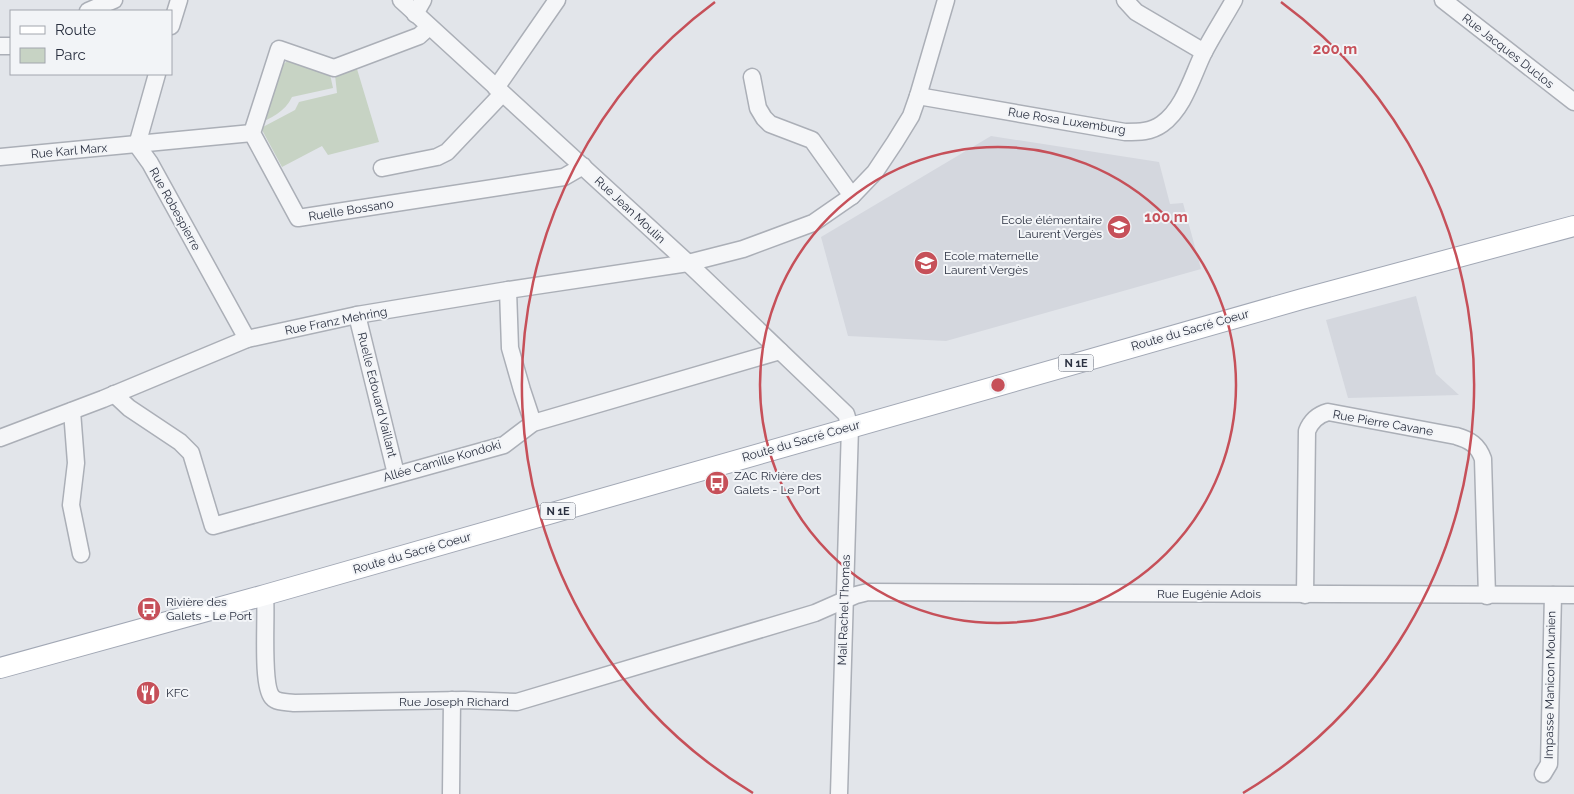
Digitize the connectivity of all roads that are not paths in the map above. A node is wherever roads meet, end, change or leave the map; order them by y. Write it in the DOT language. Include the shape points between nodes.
graph roads {
  1 [pos="114,0"];
  2 [pos="179,0"];
  3 [pos="401,0"];
  4 [pos="557,0"];
  5 [pos="946,0"];
  6 [pos="1125,0"];
  7 [pos="1234,0"];
  8 [pos="1443,0"];
  9 [pos="419,7"];
  10 [pos="90,10"];
  11 [pos="172,23"];
  12 [pos="429,27"];
  13 [pos="1204,52"];
  14 [pos="157,75"];
  15 [pos="752,77"];
  16 [pos="499,91"];
  17 [pos="918,96"];
  18 [pos="1574,102"];
  19 [pos="252,133"];
  20 [pos="137,145"];
  21 [pos="0,157"];
  22 [pos="583,166"];
  23 [pos="382,168"];
  24 [pos="852,196"];
  25 [pos="1574,226"];
  26 [pos="688,263"];
  27 [pos="508,290"];
  28 [pos="357,315"];
  29 [pos="247,339"];
  30 [pos="780,351"];
  31 [pos="114,394"];
  32 [pos="72,411"];
  33 [pos="533,423"];
  34 [pos="850,427"];
  35 [pos="0,438"];
  36 [pos="396,474"];
  37 [pos="81,554"];
  38 [pos="265,595"];
  39 [pos="1305,595"];
  40 [pos="1553,595"];
  41 [pos="1574,595"];
  42 [pos="1487,596"];
  43 [pos="845,601"];
  44 [pos="0,668"];
  45 [pos="452,700"];
  46 [pos="1543,774"];
  47 [pos="451,794"];
  48 [pos="839,794"];
  1 -- 10 [label="street"];
  2 -- 11 [label="street"];
  3 -- 9 [label="street, Rue Jean Moulin"];
  4 -- 16 [label="street"];
  5 -- 17 [label="street, Rue Franz Mehring"];
  6 -- 13 [label="street" via="1136,12"];
  7 -- 13 [label="street, Rue Rosa Luxemburg"];
  8 -- 18 [label="street, Rue Jacques Duclos"];
  9 -- 12 [label="street, Rue Jean Moulin"];
  12 -- 16 [label="street, Rue Jean Moulin"];
  12 -- 19 [label="street" via="419,36 334,68 279,49"];
  13 -- 17 [label="street, Rue Rosa Luxemburg" via="1172,115 1153,129 1141,132 1125,132"];
  14 -- 20 [label="street"];
  15 -- 24 [label="street" via="758,108 764,118 770,124 812,140"];
  16 -- 22 [label="street, Rue Jean Moulin"];
  16 -- 23 [label="street" via="447,152"];
  17 -- 24 [label="street, Rue Franz Mehring" via="911,116 895,142 875,172"];
  19 -- 20 [label="street, Rue Karl Marx"];
  19 -- 22 [label="street, Ruelle Bossano" via="298,218 564,177"];
  20 -- 21 [label="street, Rue Karl Marx"];
  20 -- 29 [label="street, Rue Robespierre"];
  22 -- 26 [label="street, Rue Jean Moulin"];
  24 -- 26 [label="street, Rue Franz Mehring" via="814,224 743,249"];
  25 -- 34 [label="main road, Route du Sacré Coeur / N 1E" via="1311,296"];
  26 -- 27 [label="street, Rue Franz Mehring"];
  26 -- 30 [label="street, Rue Jean Moulin"];
  27 -- 28 [label="street, Rue Franz Mehring"];
  27 -- 33 [label="street" via="510,348"];
  28 -- 29 [label="street, Rue Franz Mehring"];
  28 -- 36 [label="street, Ruelle Edouard Vaillant"];
  29 -- 31 [label="street, Rue Franz Mehring"];
  30 -- 33 [label="street, Allée Camille Kondoki"];
  30 -- 34 [label="street, Rue Jean Moulin" via="846,414"];
  31 -- 32 [label="street, Rue Franz Mehring"];
  31 -- 36 [label="street, Allée Camille Kondoki" via="191,453 213,526"];
  32 -- 35 [label="street, Rue Franz Mehring"];
  32 -- 37 [label="street" via="76,463 71,504"];
  33 -- 36 [label="street, Allée Camille Kondoki" via="504,445"];
  34 -- 38 [label="main road, Route du Sacré Coeur / N 1E"];
  34 -- 43 [label="street, Mail Rachel Thomas"];
  38 -- 44 [label="main road, Route du Sacré Coeur / N 1E"];
  38 -- 45 [label="street, Rue Joseph Richard" via="265,675 273,699 294,703"];
  39 -- 42 [label="street, Rue Eugénie Adois"];
  39 -- 42 [label="street, Rue Pierre Cavane" via="1307,432 1315,418 1328,412 1456,436 1477,447 1483,459"];
  39 -- 43 [label="street, Rue Eugénie Adois" via="868,592"];
  40 -- 41 [label="street, Rue Eugénie Adois"];
  40 -- 42 [label="street, Rue Eugénie Adois"];
  40 -- 46 [label="street, Impasse Manicon Mounien" via="1549,764"];
  43 -- 45 [label="street, Rue Joseph Richard" via="517,702"];
  43 -- 48 [label="street, Mail Rachel Thomas"];
  45 -- 47 [label="street"];
}
